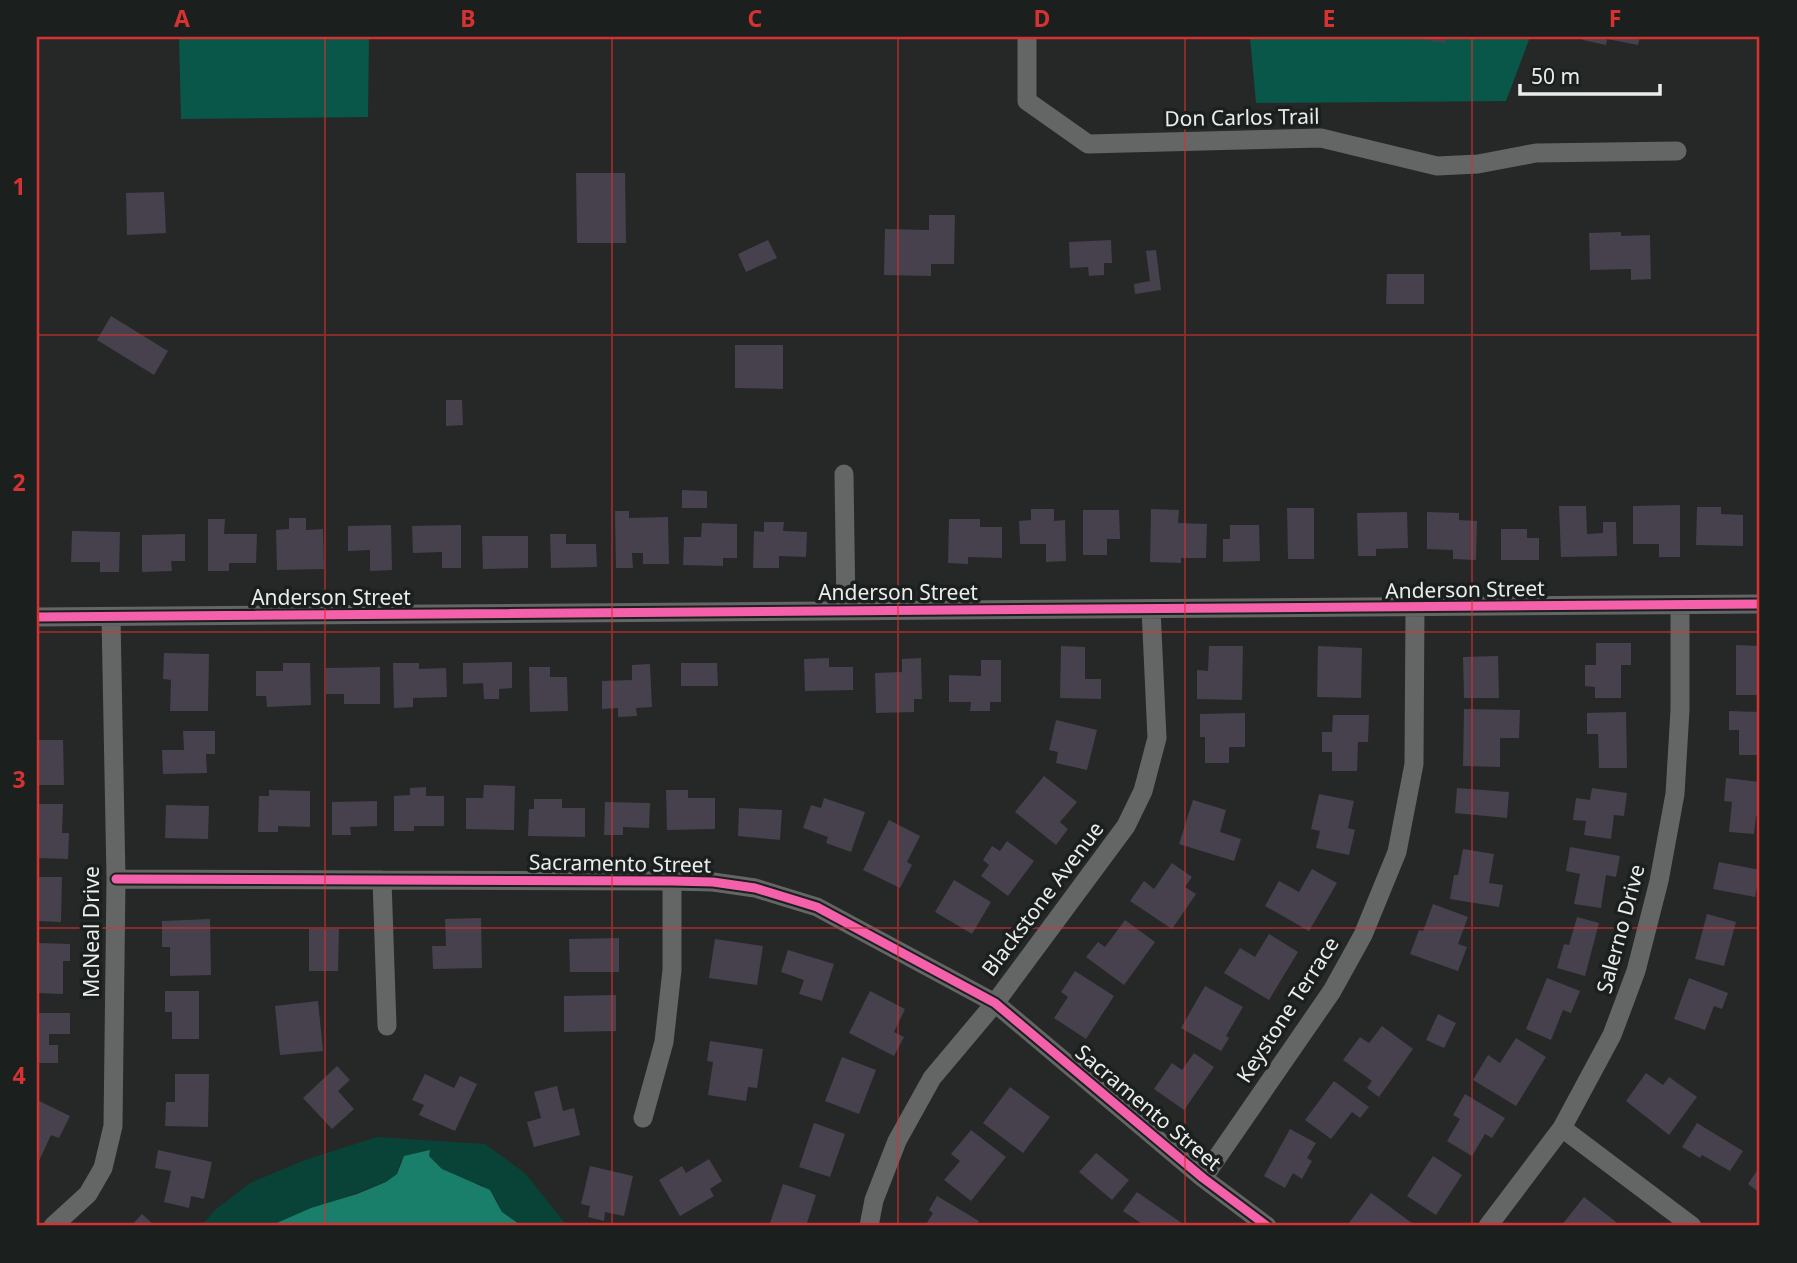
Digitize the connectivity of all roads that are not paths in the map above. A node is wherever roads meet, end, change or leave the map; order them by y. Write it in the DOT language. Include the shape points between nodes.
graph roads {
  1 [pos="1027,37"];
  2 [pos="1677,151"];
  3 [pos="844,474"];
  4 [pos="1760,604"];
  5 [pos="1680,605"];
  6 [pos="1415,608"];
  7 [pos="1151,609"];
  8 [pos="846,611"];
  9 [pos="37,617"];
  10 [pos="111,617"];
  11 [pos="116,879"];
  12 [pos="382,880"];
  13 [pos="672,881"];
  14 [pos="995,1003"];
  15 [pos="387,1026"];
  16 [pos="643,1118"];
  17 [pos="1562,1128"];
  18 [pos="1203,1178"];
  19 [pos="53,1226"];
  20 [pos="869,1226"];
  21 [pos="1267,1226"];
  22 [pos="1489,1226"];
  23 [pos="1692,1226"];
  1 -- 2 [label="street, Don Carlos Trail" via="1027,101 1088,144 1321,138 1437,166 1536,153"];
  3 -- 8 [label="street"];
  4 -- 5 [label="street, Anderson Street"];
  5 -- 6 [label="street, Anderson Street"];
  5 -- 17 [label="street, Salerno Drive" via="1675,794 1660,881 1636,971 1612,1035"];
  6 -- 7 [label="street, Anderson Street"];
  6 -- 18 [label="street, Keystone Terrace" via="1414,764 1396,852 1363,935 1332,991"];
  7 -- 8 [label="street, Anderson Street"];
  7 -- 14 [label="street, Blackstone Avenue" via="1157,737 1143,791 1126,825"];
  8 -- 10 [label="street, Anderson Street"];
  9 -- 10 [label="street, Anderson Street"];
  10 -- 11 [label="street, McNeal Drive"];
  11 -- 12 [label="street, Sacramento Street"];
  11 -- 19 [label="street, McNeal Drive" via="113,1126 103,1168 88,1194"];
  12 -- 13 [label="street, Sacramento Street"];
  12 -- 15 [label="street"];
  13 -- 14 [label="street, Sacramento Street" via="755,888 817,907"];
  13 -- 16 [label="street" via="672,970 664,1042"];
  14 -- 18 [label="street, Sacramento Street"];
  14 -- 20 [label="street, Blackstone Avenue" via="932,1078 897,1141"];
  17 -- 22 [label="street, Salerno Drive"];
  17 -- 23 [label="street"];
  18 -- 21 [label="street, Sacramento Street"];
}
